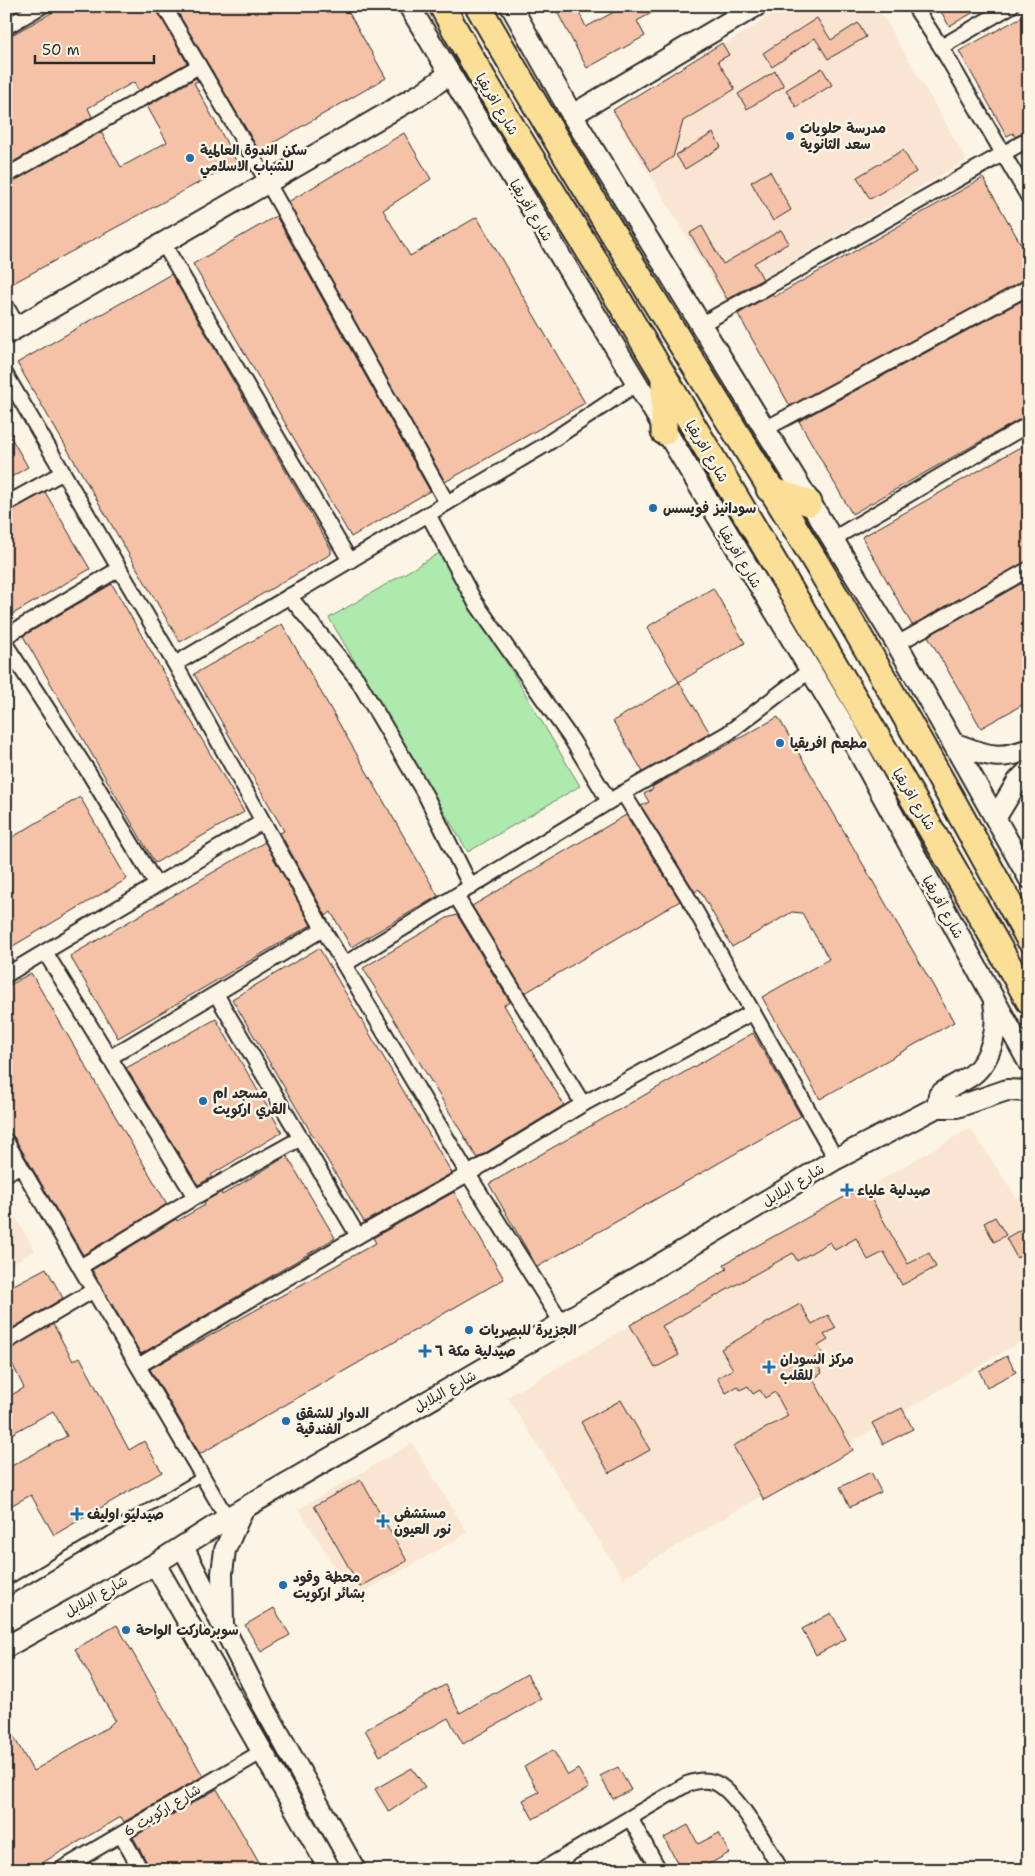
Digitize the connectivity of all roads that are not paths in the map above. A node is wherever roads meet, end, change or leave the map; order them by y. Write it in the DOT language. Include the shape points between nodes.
graph roads {
  1 [pos="42,6"];
  2 [pos="164,6"];
  3 [pos="409,6"];
  4 [pos="442,6"];
  5 [pos="478,6"];
  6 [pos="511,6"];
  7 [pos="756,6"];
  8 [pos="914,6"];
  9 [pos="1011,6"];
  10 [pos="21,11"];
  11 [pos="6,27"];
  12 [pos="941,47"];
  13 [pos="199,66"];
  14 [pos="448,75"];
  15 [pos="572,115"];
  16 [pos="1029,139"];
  17 [pos="1002,154"];
  18 [pos="6,176"];
  19 [pos="268,182"];
  20 [pos="1029,198"];
  21 [pos="163,243"];
  22 [pos="1029,287"];
  23 [pos="6,306"];
  24 [pos="700,325"];
  25 [pos="12,330"];
  26 [pos="6,375"];
  27 [pos="664,378"];
  28 [pos="636,384"];
  29 [pos="1029,424"];
  30 [pos="765,428"];
  31 [pos="664,432"];
  32 [pos="62,473"];
  33 [pos="769,489"];
  34 [pos="447,503"];
  35 [pos="809,503"];
  36 [pos="6,504"];
  37 [pos="428,514"];
  38 [pos="831,540"];
  39 [pos="350,561"];
  40 [pos="1029,568"];
  41 [pos="119,569"];
  42 [pos="289,596"];
  43 [pos="6,636"];
  44 [pos="6,644"];
  45 [pos="897,644"];
  46 [pos="175,664"];
  47 [pos="809,672"];
  48 [pos="953,743"];
  49 [pos="1029,749"];
  50 [pos="1029,770"];
  51 [pos="623,793"];
  52 [pos="609,801"];
  53 [pos="996,817"];
  54 [pos="262,822"];
  55 [pos="1029,878"];
  56 [pos="156,884"];
  57 [pos="471,887"];
  58 [pos="456,896"];
  59 [pos="323,929"];
  60 [pos="1029,939"];
  61 [pos="45,952"];
  62 [pos="345,964"];
  63 [pos="6,975"];
  64 [pos="216,994"];
  65 [pos="992,996"];
  66 [pos="1029,1001"];
  67 [pos="753,1012"];
  68 [pos="109,1058"];
  69 [pos="1029,1063"];
  70 [pos="1029,1091"];
  71 [pos="583,1104"];
  72 [pos="937,1106"];
  73 [pos="302,1138"];
  74 [pos="6,1142"];
  75 [pos="836,1159"];
  76 [pos="20,1166"];
  77 [pos="6,1174"];
  78 [pos="468,1174"];
  79 [pos="196,1198"];
  80 [pos="358,1236"];
  81 [pos="80,1267"];
  82 [pos="94,1290"];
  83 [pos="562,1323"];
  84 [pos="6,1342"];
  85 [pos="138,1366"];
  86 [pos="202,1476"];
  87 [pos="235,1514"];
  88 [pos="183,1547"];
  89 [pos="155,1564"];
  90 [pos="6,1592"];
  91 [pos="223,1629"];
  92 [pos="6,1647"];
  93 [pos="263,1751"];
  94 [pos="630,1818"];
  95 [pos="121,1835"];
  96 [pos="60,1870"];
  97 [pos="141,1870"];
  98 [pos="330,1870"];
  99 [pos="354,1870"];
  100 [pos="542,1870"];
  101 [pos="659,1870"];
  102 [pos="781,1870"];
  1 -- 10 [label="street"];
  2 -- 13 [label="street"];
  3 -- 14 [label="street, شارع أفريقيا"];
  4 -- 27 [label="highway, شارع افريقيا" via="481,78"];
  5 -- 33 [label="highway"];
  6 -- 15 [label="street"];
  7 -- 15 [label="street"];
  8 -- 12 [label="street"];
  9 -- 12 [label="street"];
  10 -- 11 [label="street"];
  12 -- 17 [label="street"];
  13 -- 18 [label="street"];
  13 -- 19 [label="street"];
  14 -- 19 [label="street"];
  14 -- 28 [label="street, شارع أفريقيا"];
  15 -- 24 [label="street"];
  16 -- 17 [label="street"];
  17 -- 20 [label="street"];
  17 -- 24 [label="street"];
  19 -- 21 [label="street"];
  19 -- 34 [label="street"];
  21 -- 25 [label="street"];
  21 -- 39 [label="street"];
  22 -- 30 [label="street"];
  23 -- 25 [label="street"];
  24 -- 30 [label="street"];
  26 -- 32 [label="street"];
  27 -- 31 [label="highway"];
  27 -- 66 [label="highway, شارع افريقيا" via="928,822"];
  28 -- 31 [label="street, شارع أفريقيا"];
  28 -- 34 [label="street" via="545,445"];
  29 -- 38 [label="street"];
  30 -- 35 [label="street"];
  31 -- 47 [label="street, شارع أفريقيا"];
  32 -- 36 [label="street"];
  32 -- 41 [label="street"];
  33 -- 35 [label="highway"];
  33 -- 60 [label="highway" via="905,714"];
  34 -- 37 [label="street"];
  35 -- 38 [label="street"];
  37 -- 39 [label="street"];
  37 -- 52 [label="street" via="475,602 572,740"];
  38 -- 45 [label="street"];
  39 -- 42 [label="street"];
  40 -- 45 [label="street"];
  41 -- 43 [label="street"];
  41 -- 46 [label="street"];
  42 -- 46 [label="street"];
  42 -- 57 [label="street" via="358,679 426,796"];
  44 -- 56 [label="street"];
  45 -- 48 [label="street"];
  46 -- 54 [label="street"];
  47 -- 51 [label="street" via="728,733"];
  47 -- 65 [label="street, شارع أفريقيا" via="846,729"];
  48 -- 49 [label="street" via="993,757"];
  48 -- 53 [label="street"];
  50 -- 53 [label="street" via="1018,781"];
  51 -- 52 [label="street"];
  51 -- 67 [label="street" via="686,894"];
  52 -- 57 [label="street"];
  53 -- 55 [label="street"];
  54 -- 56 [label="street"];
  54 -- 59 [label="street"];
  56 -- 61 [label="street"];
  57 -- 58 [label="street"];
  58 -- 62 [label="street"];
  58 -- 71 [label="street"];
  59 -- 62 [label="street"];
  59 -- 64 [label="street"];
  61 -- 63 [label="street"];
  61 -- 68 [label="street"];
  62 -- 78 [label="street"];
  64 -- 68 [label="street"];
  64 -- 73 [label="street"];
  65 -- 69 [label="street, شارع أفريقيا"];
  65 -- 72 [label="street, شارع البلابل" via="996,1018 990,1050 972,1074 939,1095"];
  67 -- 71 [label="street"];
  67 -- 75 [label="street"];
  68 -- 79 [label="street"];
  70 -- 72 [label="street, شارع البلابل" via="1007,1090 957,1107"];
  71 -- 78 [label="street"];
  72 -- 75 [label="street, شارع البلابل"];
  73 -- 79 [label="street"];
  73 -- 80 [label="street"];
  74 -- 76 [label="street"];
  75 -- 83 [label="street, شارع البلابل"];
  76 -- 77 [label="street"];
  76 -- 81 [label="street"];
  78 -- 80 [label="street"];
  78 -- 83 [label="street"];
  79 -- 81 [label="street"];
  80 -- 85 [label="street"];
  81 -- 82 [label="street"];
  82 -- 84 [label="street"];
  82 -- 85 [label="street"];
  83 -- 87 [label="street, شارع البلابل"];
  85 -- 86 [label="street"];
  86 -- 87 [label="street"];
  86 -- 90 [label="lane"];
  87 -- 88 [label="street, شارع البلابل"];
  87 -- 91 [label="street" via="222,1573"];
  88 -- 89 [label="street, شارع البلابل"];
  88 -- 91 [label="street"];
  89 -- 92 [label="street, شارع البلابل"];
  89 -- 93 [label="street"];
  91 -- 99 [label="street"];
  93 -- 95 [label="street, شارع اركويت 6"];
  93 -- 98 [label="street"];
  94 -- 100 [label="street"];
  94 -- 101 [label="street"];
  94 -- 102 [label="street" via="687,1784 697,1780 714,1782 729,1790"];
  95 -- 96 [label="street, شارع اركويت 6"];
  95 -- 97 [label="street"];
}
